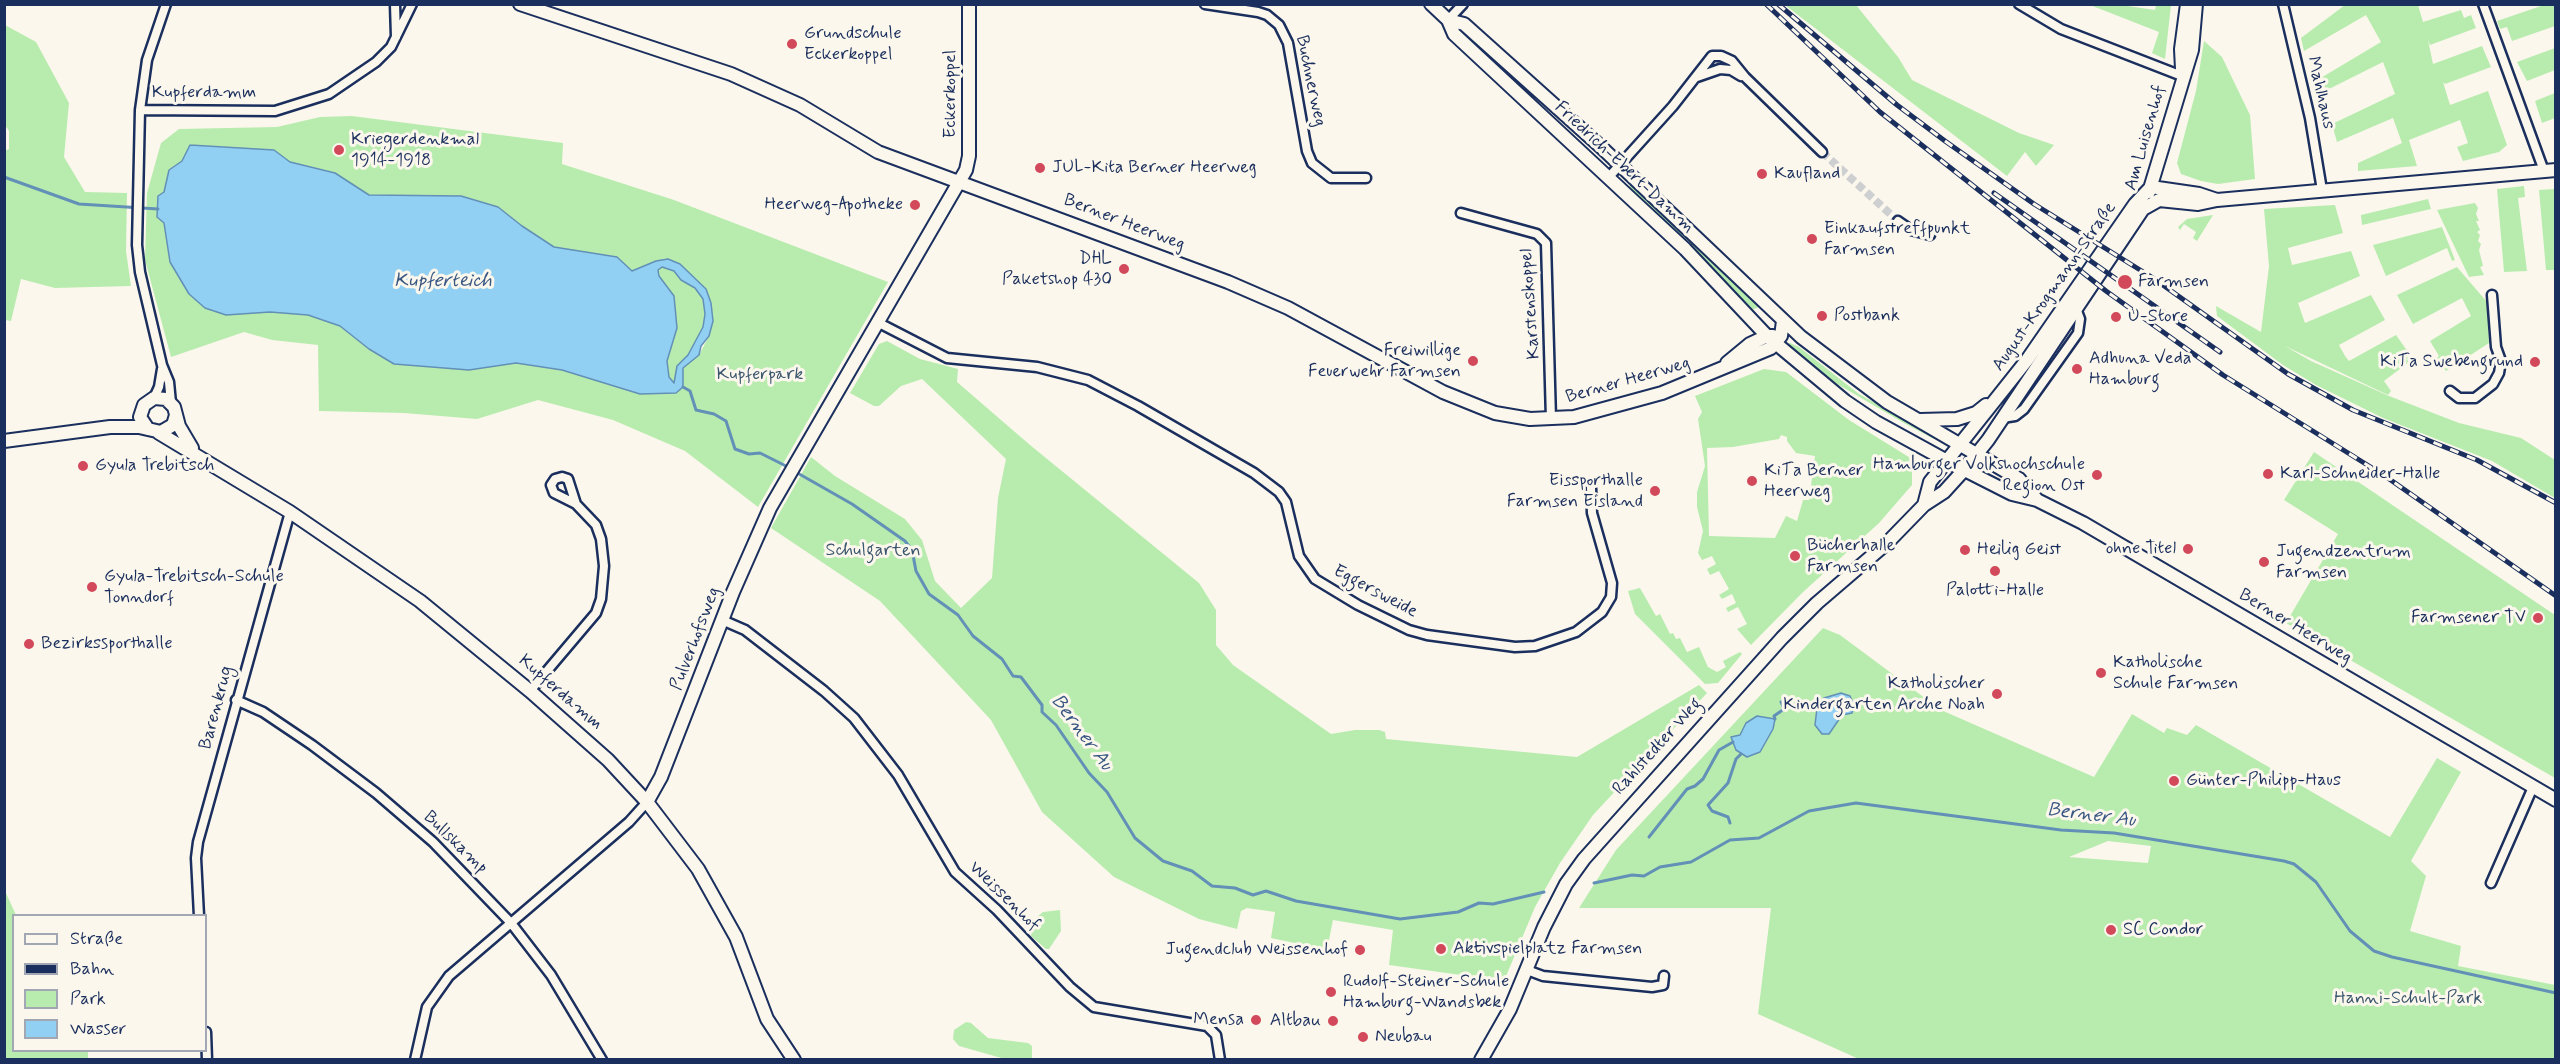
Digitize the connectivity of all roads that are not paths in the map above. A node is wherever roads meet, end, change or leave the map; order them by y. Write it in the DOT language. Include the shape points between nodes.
graph roads {
  1 [pos="166,4"];
  2 [pos="395,4"];
  3 [pos="412,4"];
  4 [pos="520,4"];
  5 [pos="969,4"];
  6 [pos="1205,4"];
  7 [pos="1431,4"];
  8 [pos="1463,4"];
  9 [pos="2019,4"];
  10 [pos="2187,4"];
  11 [pos="2196,4"];
  12 [pos="2283,4"];
  13 [pos="2483,4"];
  14 [pos="1448,20"];
  15 [pos="396,40"];
  16 [pos="1721,56"];
  17 [pos="1731,70"];
  18 [pos="2182,76"];
  19 [pos="1744,77"];
  20 [pos="1696,78"];
  21 [pos="140,110"];
  22 [pos="1822,152"];
  23 [pos="1620,166"];
  24 [pos="2550,171"];
  25 [pos="1366,178"];
  26 [pos="1608,178"];
  27 [pos="960,182"];
  28 [pos="2156,187"];
  29 [pos="2322,190"];
  30 [pos="2162,200"];
  31 [pos="2217,200"];
  32 [pos="2143,209"];
  33 [pos="1461,213"];
  34 [pos="1898,221"];
  35 [pos="1930,235"];
  36 [pos="2492,295"];
  37 [pos="2070,308"];
  38 [pos="1783,321"];
  39 [pos="879,323"];
  40 [pos="1775,339"];
  41 [pos="1820,350"];
  42 [pos="162,365"];
  43 [pos="2450,391"];
  44 [pos="154,398"];
  45 [pos="1997,398"];
  46 [pos="173,409"];
  47 [pos="141,410"];
  48 [pos="1551,419"];
  49 [pos="1916,420"];
  50 [pos="110,427"];
  51 [pos="154,431"];
  52 [pos="4,441"];
  53 [pos="1959,445"];
  54 [pos="195,452"];
  55 [pos="1976,455"];
  56 [pos="1947,461"];
  57 [pos="1964,470"];
  58 [pos="1591,488"];
  59 [pos="2037,500"];
  60 [pos="576,504"];
  61 [pos="1924,505"];
  62 [pos="290,512"];
  63 [pos="722,620"];
  64 [pos="530,691"];
  65 [pos="236,700"];
  66 [pos="2533,787"];
  67 [pos="2556,800"];
  68 [pos="647,802"];
  69 [pos="2491,883"];
  70 [pos="199,914"];
  71 [pos="511,923"];
  72 [pos="1527,970"];
  73 [pos="1664,976"];
  74 [pos="415,1059"];
  75 [pos="602,1059"];
  76 [pos="794,1059"];
  77 [pos="1220,1059"];
  78 [pos="1480,1059"];
  1 -- 21 [label="street" via="151,45"];
  2 -- 15 [label="street"];
  3 -- 15 [label="street, Kupferdamm"];
  4 -- 27 [label="main road, Berner Heerweg" via="752,83 800,105 878,152"];
  5 -- 27 [label="main road, Eckerkoppel" via="969,156"];
  6 -- 25 [label="street, Buchnerweg" via="1258,12 1279,26 1288,43 1312,163 1331,178"];
  7 -- 14 [label="main road, Friedrich-Ebert-Damm"];
  8 -- 14 [label="street"];
  9 -- 18 [label="street" via="2061,29"];
  10 -- 18 [label="main road, Am Luisenhof"];
  11 -- 18 [label="main road, Am Luisenhof" via="2192,50"];
  12 -- 29 [label="street, Mahlhaus"];
  13 -- 24 [label="street"];
  14 -- 23 [label="main road, Friedrich-Ebert-Damm" via="1464,24"];
  14 -- 26 [label="main road, Friedrich-Ebert-Damm" via="1454,34"];
  15 -- 21 [label="street, Kupferdamm" via="376,62 329,94 287,109"];
  16 -- 17 [label="street"];
  16 -- 19 [label="street" via="1732,61"];
  16 -- 20 [label="street" via="1709,57"];
  17 -- 19 [label="street"];
  17 -- 20 [label="street" via="1711,70"];
  18 -- 28 [label="main road, Am Luisenhof"];
  19 -- 22 [label="street"];
  20 -- 23 [label="street"];
  21 -- 42 [label="street, Kupferdamm" via="140,272"];
  23 -- 26 [label="street"];
  23 -- 38 [label="main road, Friedrich-Ebert-Damm"];
  24 -- 29 [label="main road"];
  26 -- 40 [label="main road, Friedrich-Ebert-Damm"];
  27 -- 39 [label="main road, Pulverhofsweg"];
  27 -- 48 [label="main road, Berner Heerweg" via="1269,299 1474,406 1509,416"];
  28 -- 30 [label="main road"];
  28 -- 31 [label="main road"];
  28 -- 32 [label="main road, Am Luisenhof"];
  28 -- 37 [label="main road, August-Krogmann-Straße" via="2135,204"];
  29 -- 31 [label="main road"];
  30 -- 31 [label="main road" via="2198,204"];
  30 -- 32 [label="main road, August-Krogmann-Straße"];
  32 -- 37 [label="main road, August-Krogmann-Straße"];
  33 -- 48 [label="street, Karstenskoppel" via="1537,234 1546,243"];
  34 -- 35 [label="street" via="1911,230"];
  36 -- 43 [label="street" via="2496,347 2501,361 2499,373 2493,384 2475,398 2459,398"];
  37 -- 45 [label="main road, August-Krogmann-Straße"];
  37 -- 55 [label="main road, August-Krogmann-Straße"];
  38 -- 40 [label="main road"];
  38 -- 41 [label="main road, Berner Heerweg"];
  39 -- 58 [label="street, Eggersweide" via="947,358 1038,367 1088,380 1138,406 1254,473 1279,492 1286,502 1302,564 1315,579 1358,605 1427,635 1535,645 1576,632 1602,612 1611,597 1612,583 1592,513"];
  39 -- 63 [label="main road, Pulverhofsweg" via="757,535"];
  40 -- 41 [label="main road, Berner Heerweg"];
  40 -- 48 [label="main road, Berner Heerweg" via="1716,372 1677,388 1593,413"];
  40 -- 56 [label="main road, Berner Heerweg" via="1820,381 1876,422"];
  41 -- 49 [label="main road, Berner Heerweg"];
  42 -- 44 [label="street, Kupferdamm"];
  42 -- 46 [label="street, Kupferdamm"];
  44 -- 46 [label="main road" via="162,398"];
  44 -- 47 [label="main road"];
  45 -- 49 [label="main road" via="1968,417"];
  45 -- 53 [label="main road, August-Krogmann-Straße"];
  46 -- 51 [label="main road" via="171,428"];
  46 -- 54 [label="main road, Kupferdamm" via="182,434"];
  47 -- 50 [label="main road"];
  47 -- 51 [label="main road" via="141,421"];
  49 -- 53 [label="main road, Berner Heerweg"];
  50 -- 51 [label="main road"];
  50 -- 52 [label="main road"];
  51 -- 54 [label="main road, Kupferdamm"];
  53 -- 55 [label="main road, Berner Heerweg"];
  53 -- 56 [label="main road, August-Krogmann-Straße"];
  54 -- 62 [label="main road, Kupferdamm"];
  55 -- 57 [label="main road, August-Krogmann-Straße"];
  55 -- 59 [label="main road, Berner Heerweg" via="2019,479"];
  56 -- 57 [label="main road, Berner Heerweg"];
  56 -- 61 [label="main road, Rahlstedter Weg" via="1930,482"];
  57 -- 59 [label="main road, Berner Heerweg" via="2012,494"];
  57 -- 61 [label="main road, Rahlstedter Weg" via="1944,492"];
  59 -- 66 [label="main road, Berner Heerweg" via="2083,523"];
  60 -- 64 [label="street" via="596,525 602,539 601,599 596,613"];
  61 -- 72 [label="main road, Rahlstedter Weg" via="1782,638 1606,831 1566,884"];
  62 -- 64 [label="main road, Kupferdamm" via="420,601"];
  62 -- 65 [label="street, Barenkrug"];
  63 -- 68 [label="main road, Pulverhofsweg" via="661,777"];
  63 -- 77 [label="street, Weissenhof" via="745,630 854,718 898,775 955,872 998,910 1070,987 1094,1007 1207,1026 1216,1035"];
  64 -- 68 [label="main road, Kupferdamm" via="608,760"];
  65 -- 70 [label="street, Barenkrug" via="197,851"];
  65 -- 71 [label="street, Bullskamp" via="284,726 376,793 432,842"];
  66 -- 67 [label="main road, Berner Heerweg"];
  66 -- 69 [label="street"];
  68 -- 71 [label="street, Pulverhofsweg"];
  68 -- 76 [label="main road, Kupferdamm" via="711,891 736,936 767,1019"];
  71 -- 74 [label="street, Pulverhofsweg" via="439,988 423,1018"];
  71 -- 75 [label="street, Bullskamp" via="551,975"];
  72 -- 73 [label="street" via="1543,976 1652,987 1663,985"];
  72 -- 78 [label="main road, Rahlstedter Weg" via="1510,1009"];
}
